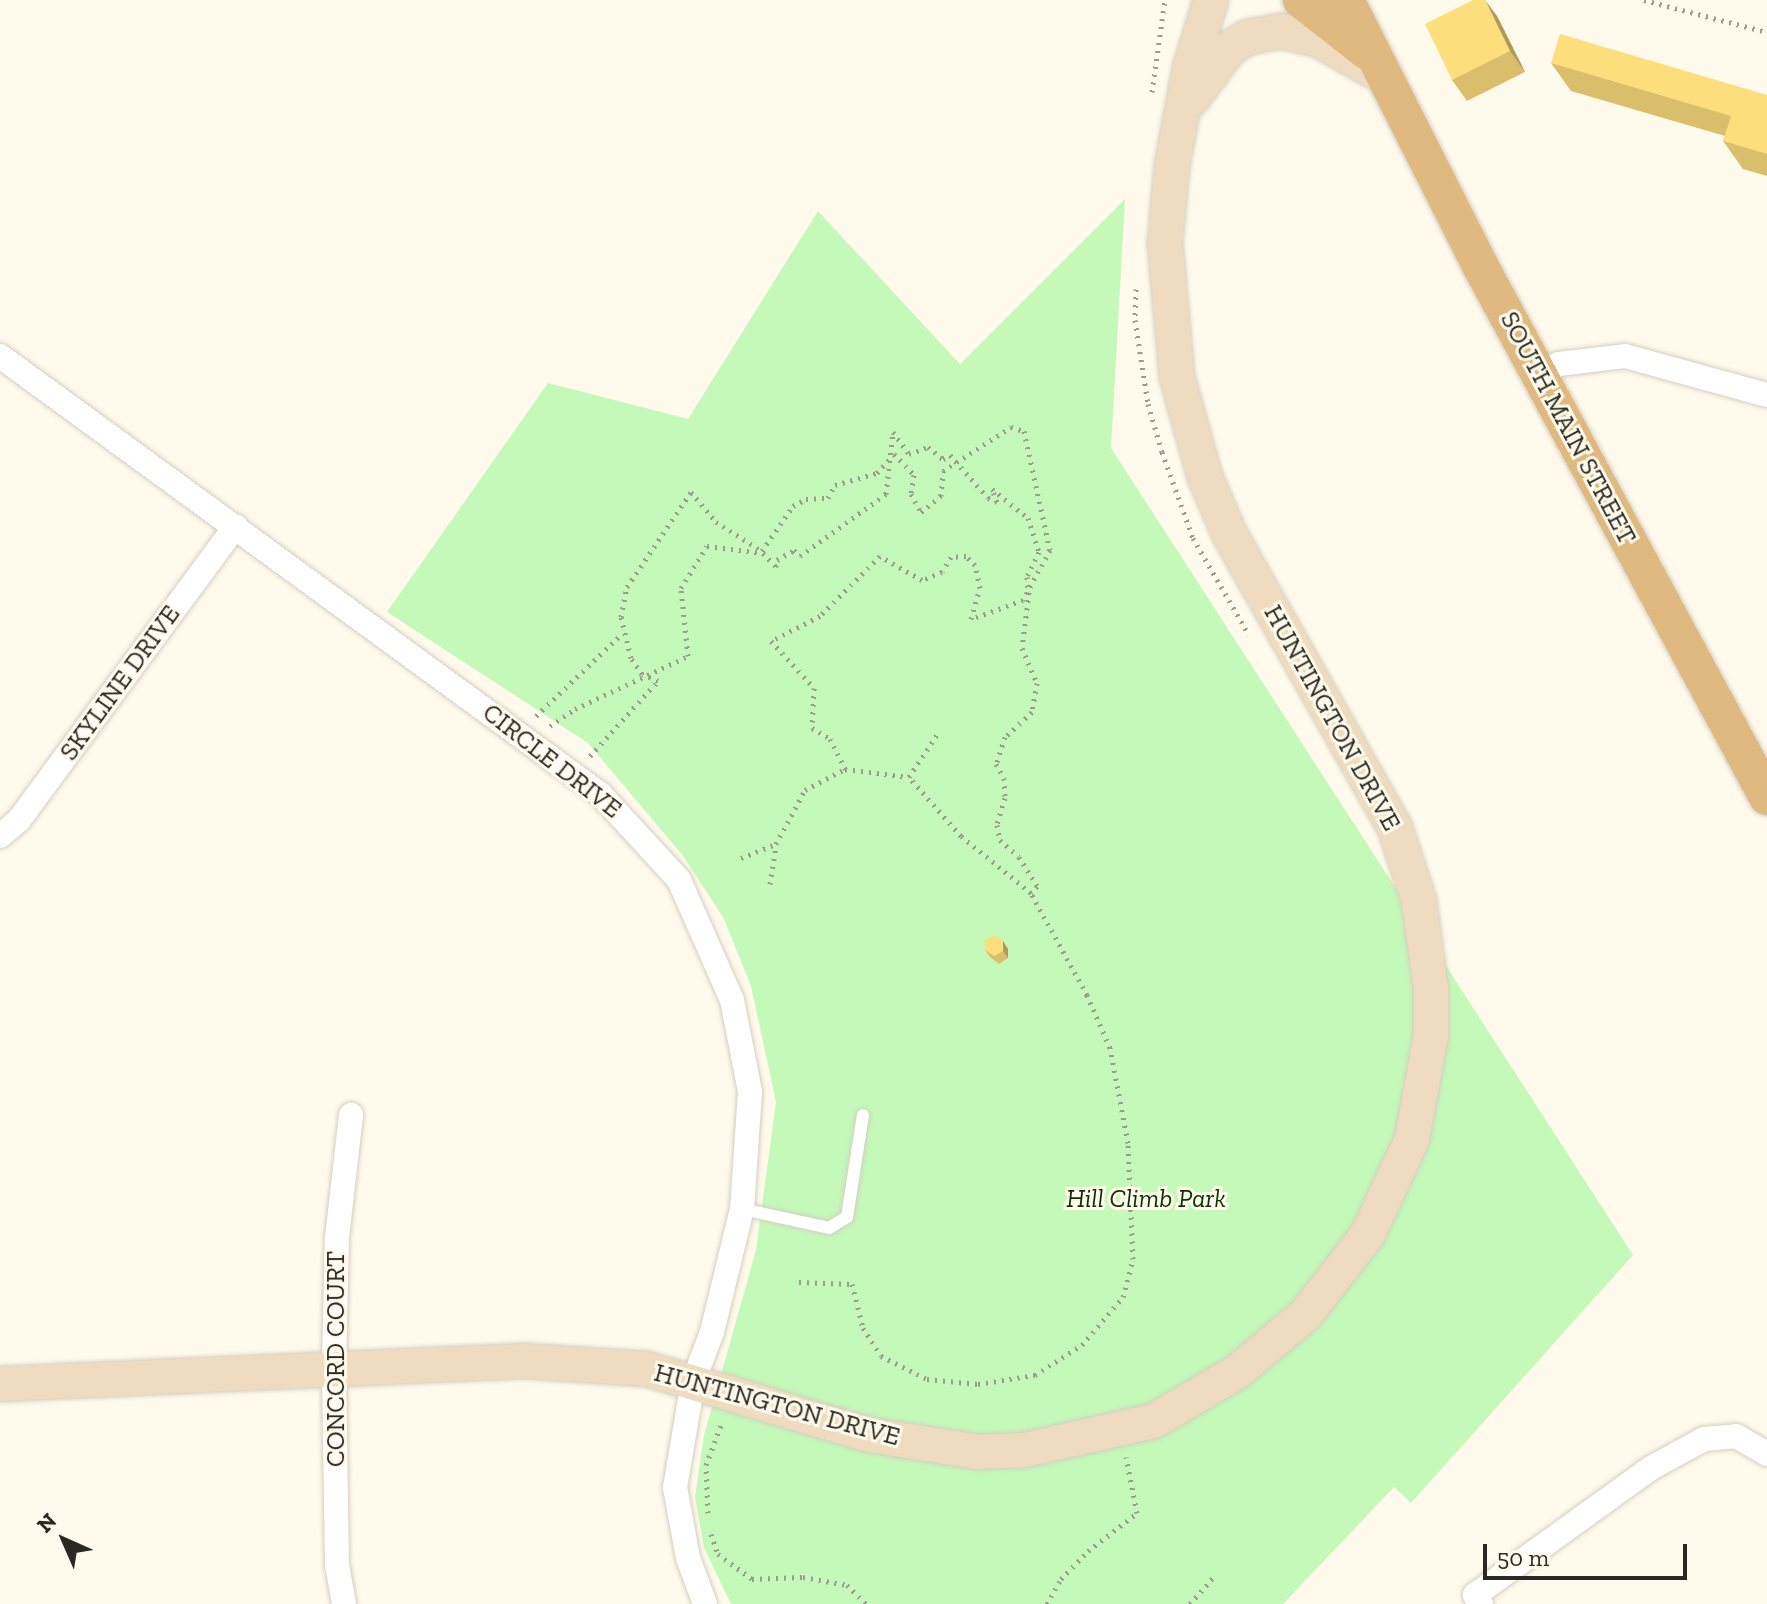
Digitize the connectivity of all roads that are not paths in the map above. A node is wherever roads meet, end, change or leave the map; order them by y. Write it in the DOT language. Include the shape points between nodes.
graph roads {
  1 [pos="1211,0"];
  2 [pos="1301,0"];
  3 [pos="1346,0"];
  4 [pos="1381,68"];
  5 [pos="1167,110"];
  6 [pos="0,356"];
  7 [pos="1539,373"];
  8 [pos="1767,395"];
  9 [pos="236,526"];
  10 [pos="1767,797"];
  11 [pos="0,836"];
  12 [pos="351,1115"];
  13 [pos="863,1115"];
  14 [pos="742,1209"];
  15 [pos="334,1367"];
  16 [pos="693,1382"];
  17 [pos="0,1384"];
  18 [pos="1767,1454"];
  19 [pos="1478,1600"];
  20 [pos="344,1604"];
  21 [pos="705,1604"];
  1 -- 5 [label="street, HUNTINGTON DRIVE"];
  2 -- 4 [label="main road"];
  3 -- 4 [label="main road, SOUTH MAIN STREET"];
  4 -- 5 [label="street" via="1297,32 1248,37"];
  4 -- 7 [label="main road, SOUTH MAIN STREET"];
  5 -- 16 [label="street, HUNTINGTON DRIVE" via="1165,243 1177,377 1205,477 1229,533 1380,796 1407,860 1424,926 1431,1035 1412,1139 1368,1234 1306,1314 1237,1372 1154,1421 1071,1444 978,1452 870,1435"];
  6 -- 9 [label="street, CIRCLE DRIVE"];
  7 -- 8 [label="street" via="1559,364 1625,356"];
  7 -- 10 [label="main road, SOUTH MAIN STREET"];
  9 -- 11 [label="street, SKYLINE DRIVE" via="19,820"];
  9 -- 14 [label="street, CIRCLE DRIVE" via="600,794 679,880 732,1000 750,1092"];
  12 -- 15 [label="street, CONCORD COURT" via="337,1238"];
  13 -- 14 [label="lane" via="847,1217 829,1228"];
  14 -- 16 [label="street, CIRCLE DRIVE" via="712,1332"];
  15 -- 16 [label="street, HUNTINGTON DRIVE" via="524,1361 647,1369"];
  15 -- 17 [label="street, HUNTINGTON DRIVE"];
  15 -- 20 [label="street, CONCORD COURT" via="337,1565"];
  16 -- 21 [label="street, CIRCLE DRIVE" via="675,1487 688,1558"];
  18 -- 19 [label="street" via="1736,1436 1704,1439 1651,1468"];
}
